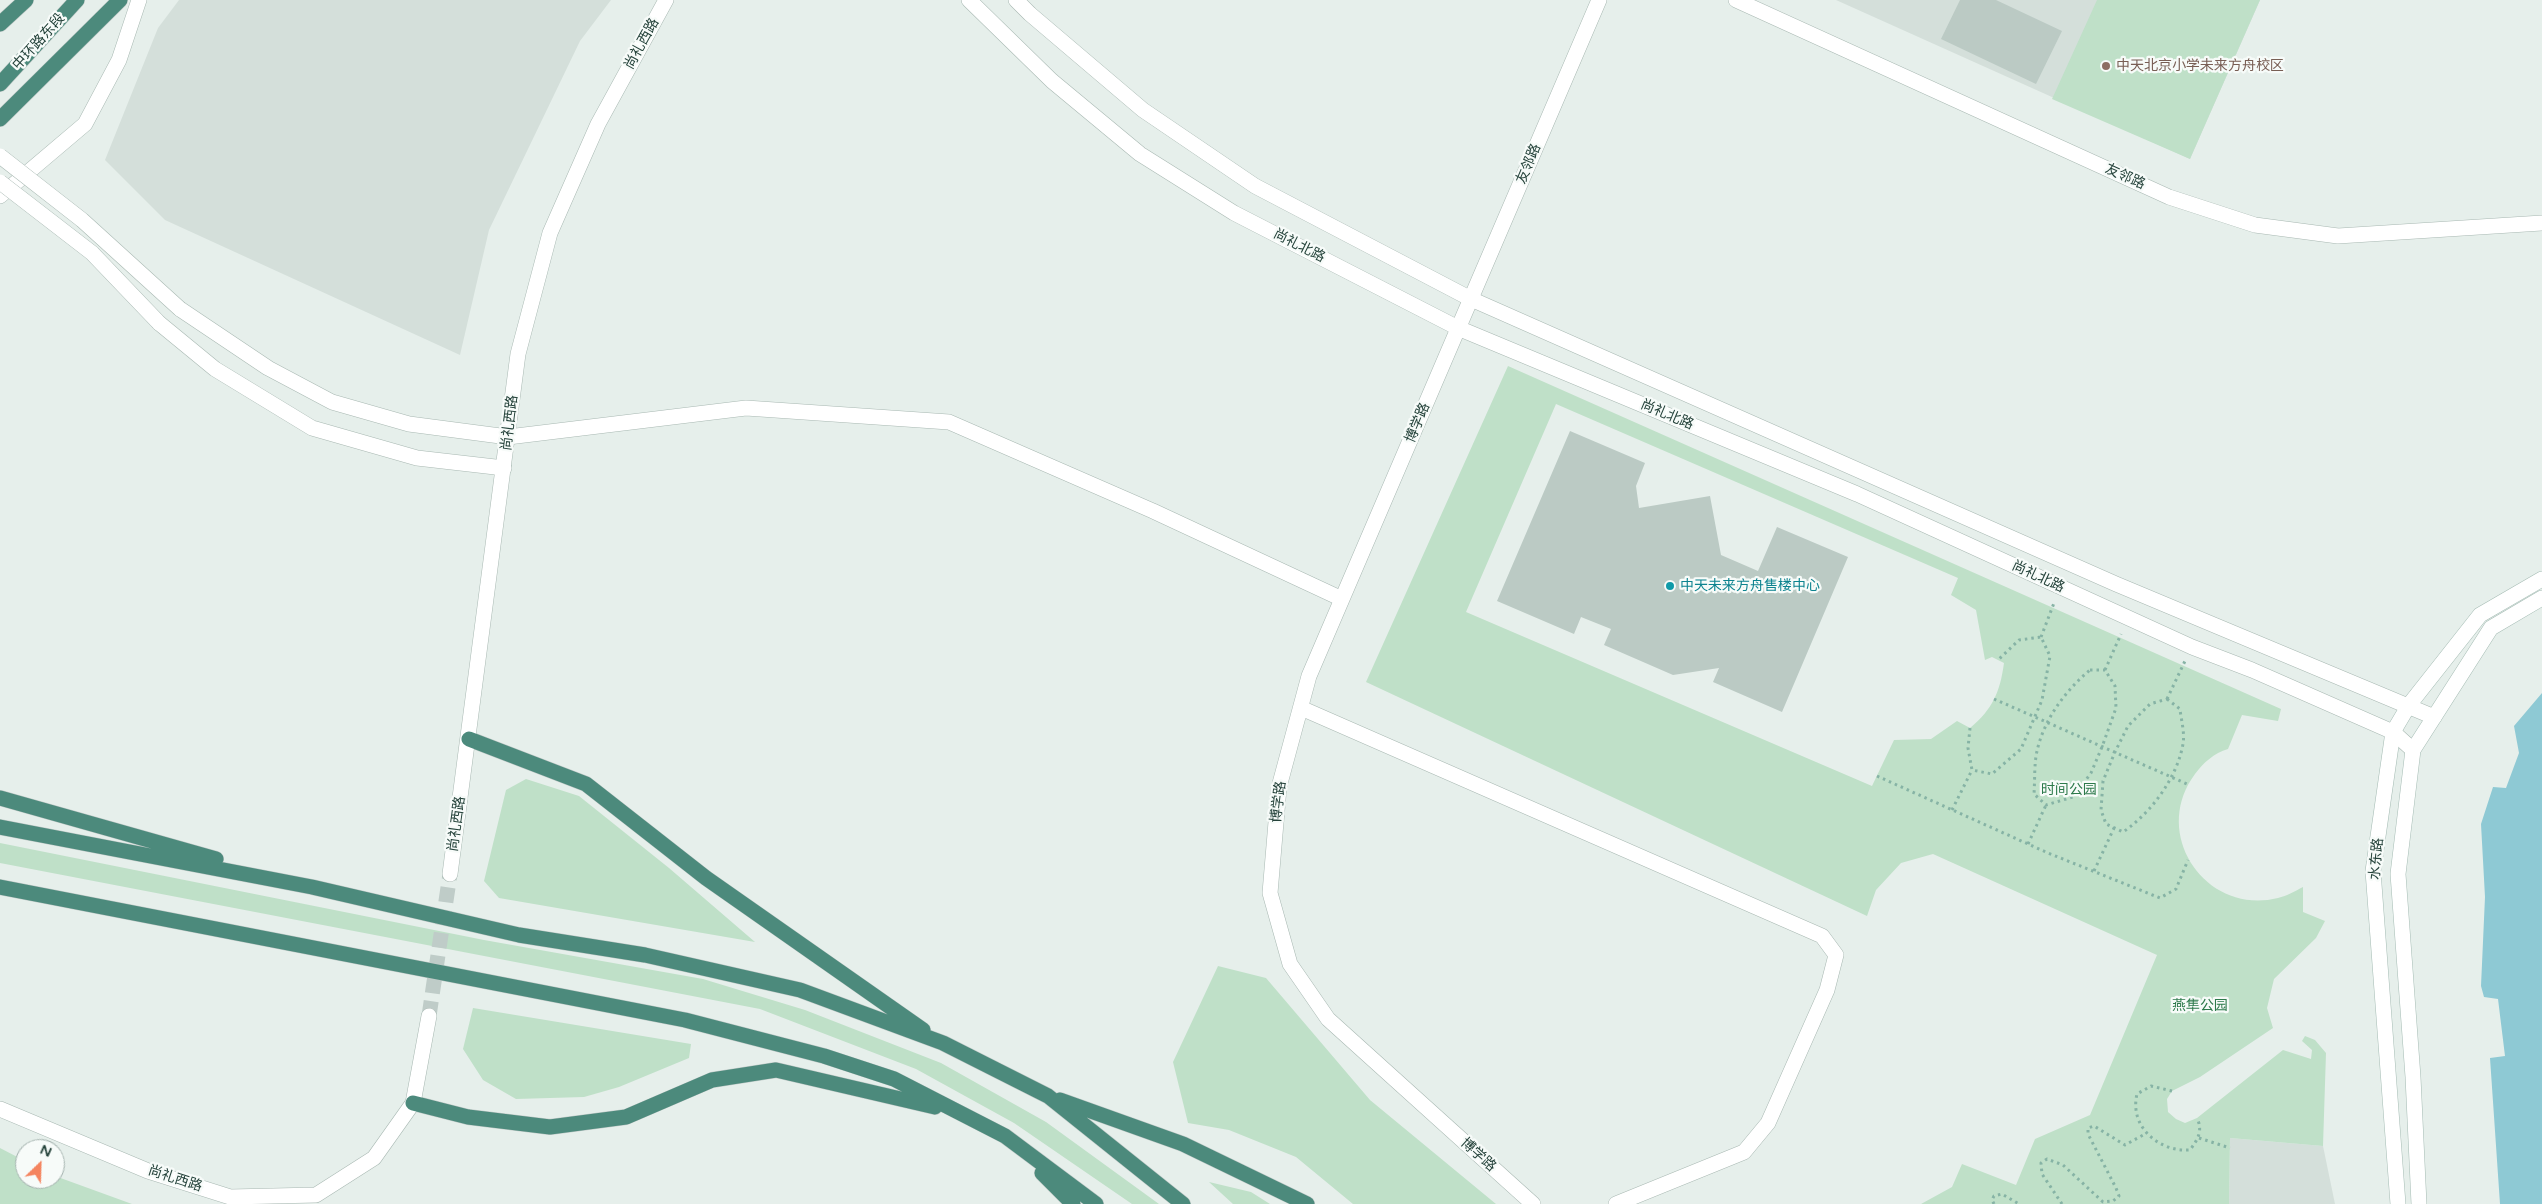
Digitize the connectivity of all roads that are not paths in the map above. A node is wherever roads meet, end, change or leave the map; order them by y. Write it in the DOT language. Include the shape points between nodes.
graph roads {
  1 [pos="26,0"];
  2 [pos="77,0"];
  3 [pos="120,0"];
  4 [pos="139,0"];
  5 [pos="666,0"];
  6 [pos="969,0"];
  7 [pos="1016,0"];
  8 [pos="1599,0"];
  9 [pos="1736,0"];
  10 [pos="0,24"];
  11 [pos="0,84"];
  12 [pos="0,119"];
  13 [pos="0,156"];
  14 [pos="0,182"];
  15 [pos="0,196"];
  16 [pos="2542,223"];
  17 [pos="1471,299"];
  18 [pos="1458,328"];
  19 [pos="508,437"];
  20 [pos="504,468"];
  21 [pos="2542,579"];
  22 [pos="1342,598"];
  23 [pos="2542,598"];
  24 [pos="2409,705"];
  25 [pos="1301,708"];
  26 [pos="2434,717"];
  27 [pos="2393,732"];
  28 [pos="469,739"];
  29 [pos="2413,750"];
  30 [pos="0,798"];
  31 [pos="0,827"];
  32 [pos="450,874"];
  33 [pos="0,887"];
  34 [pos="312,887"];
  35 [pos="429,1016"];
  36 [pos="943,1043"];
  37 [pos="1048,1096"];
  38 [pos="413,1103"];
  39 [pos="0,1109"];
  40 [pos="958,1112"];
  41 [pos="1005,1136"];
  42 [pos="1073,1204"];
  43 [pos="1096,1204"];
  44 [pos="1183,1204"];
  45 [pos="1308,1204"];
  46 [pos="1533,1204"];
  47 [pos="1616,1204"];
  48 [pos="2398,1204"];
  49 [pos="2419,1204"];
  1 -- 10 [label="highway"];
  2 -- 11 [label="highway, 中环路东段"];
  3 -- 12 [label="highway"];
  4 -- 15 [label="street" via="119,60 85,124"];
  5 -- 19 [label="street, 尚礼西路" via="598,124 550,233 518,354"];
  6 -- 18 [label="street, 尚礼北路" via="1052,81 1140,154 1234,213"];
  7 -- 17 [label="street, 尚礼北路" via="1143,110 1255,186"];
  8 -- 17 [label="street, 友邻路"];
  9 -- 16 [label="street, 友邻路" via="2169,197 2255,225 2338,236"];
  13 -- 19 [label="street, bridge" via="82,220 180,309 268,368 332,402 409,424"];
  14 -- 20 [label="street, bridge" via="92,253 159,323 215,369 312,428 417,458"];
  17 -- 18 [label="street, 友邻路"];
  17 -- 24 [label="street, 尚礼北路" via="2116,584"];
  18 -- 22 [label="street, 博学路"];
  18 -- 27 [label="street, 尚礼北路" via="1857,494 2192,647"];
  19 -- 20 [label="street, 尚礼西路"];
  19 -- 22 [label="street" via="746,408 949,422"];
  20 -- 28 [label="street, 尚礼西路"];
  21 -- 24 [label="street, 水东路" via="2480,616"];
  22 -- 25 [label="street, 博学路" via="1310,676"];
  23 -- 26 [label="street, 水东路" via="2491,628"];
  24 -- 26 [label="street, 尚礼北路"];
  24 -- 27 [label="street, 水东路"];
  25 -- 46 [label="street, 博学路" via="1280,787 1270,893 1290,964 1328,1019"];
  25 -- 47 [label="street" via="1822,936 1836,954 1827,990 1768,1124 1744,1152"];
  26 -- 29 [label="street, 水东路"];
  27 -- 29 [label="street, 尚礼北路"];
  27 -- 48 [label="street, 水东路" via="2373,871"];
  28 -- 32 [label="street, 尚礼西路"];
  28 -- 36 [label="highway" via="586,784 706,878"];
  29 -- 49 [label="street, 水东路" via="2398,874"];
  30 -- 34 [label="highway"];
  31 -- 34 [label="highway"];
  33 -- 40 [label="highway" via="685,1020 824,1056 894,1079"];
  34 -- 36 [label="highway" via="519,935 645,955 800,990"];
  35 -- 38 [label="street, 尚礼西路"];
  36 -- 37 [label="highway"];
  37 -- 44 [label="highway"];
  37 -- 45 [label="highway" via="1183,1144"];
  38 -- 39 [label="street, 尚礼西路" via="374,1158 316,1195 230,1197 148,1171"];
  38 -- 40 [label="highway" via="468,1117 550,1127 626,1117 712,1080 776,1070"];
  40 -- 41 [label="highway"];
  41 -- 42 [label="highway"];
  41 -- 43 [label="highway"];
}
